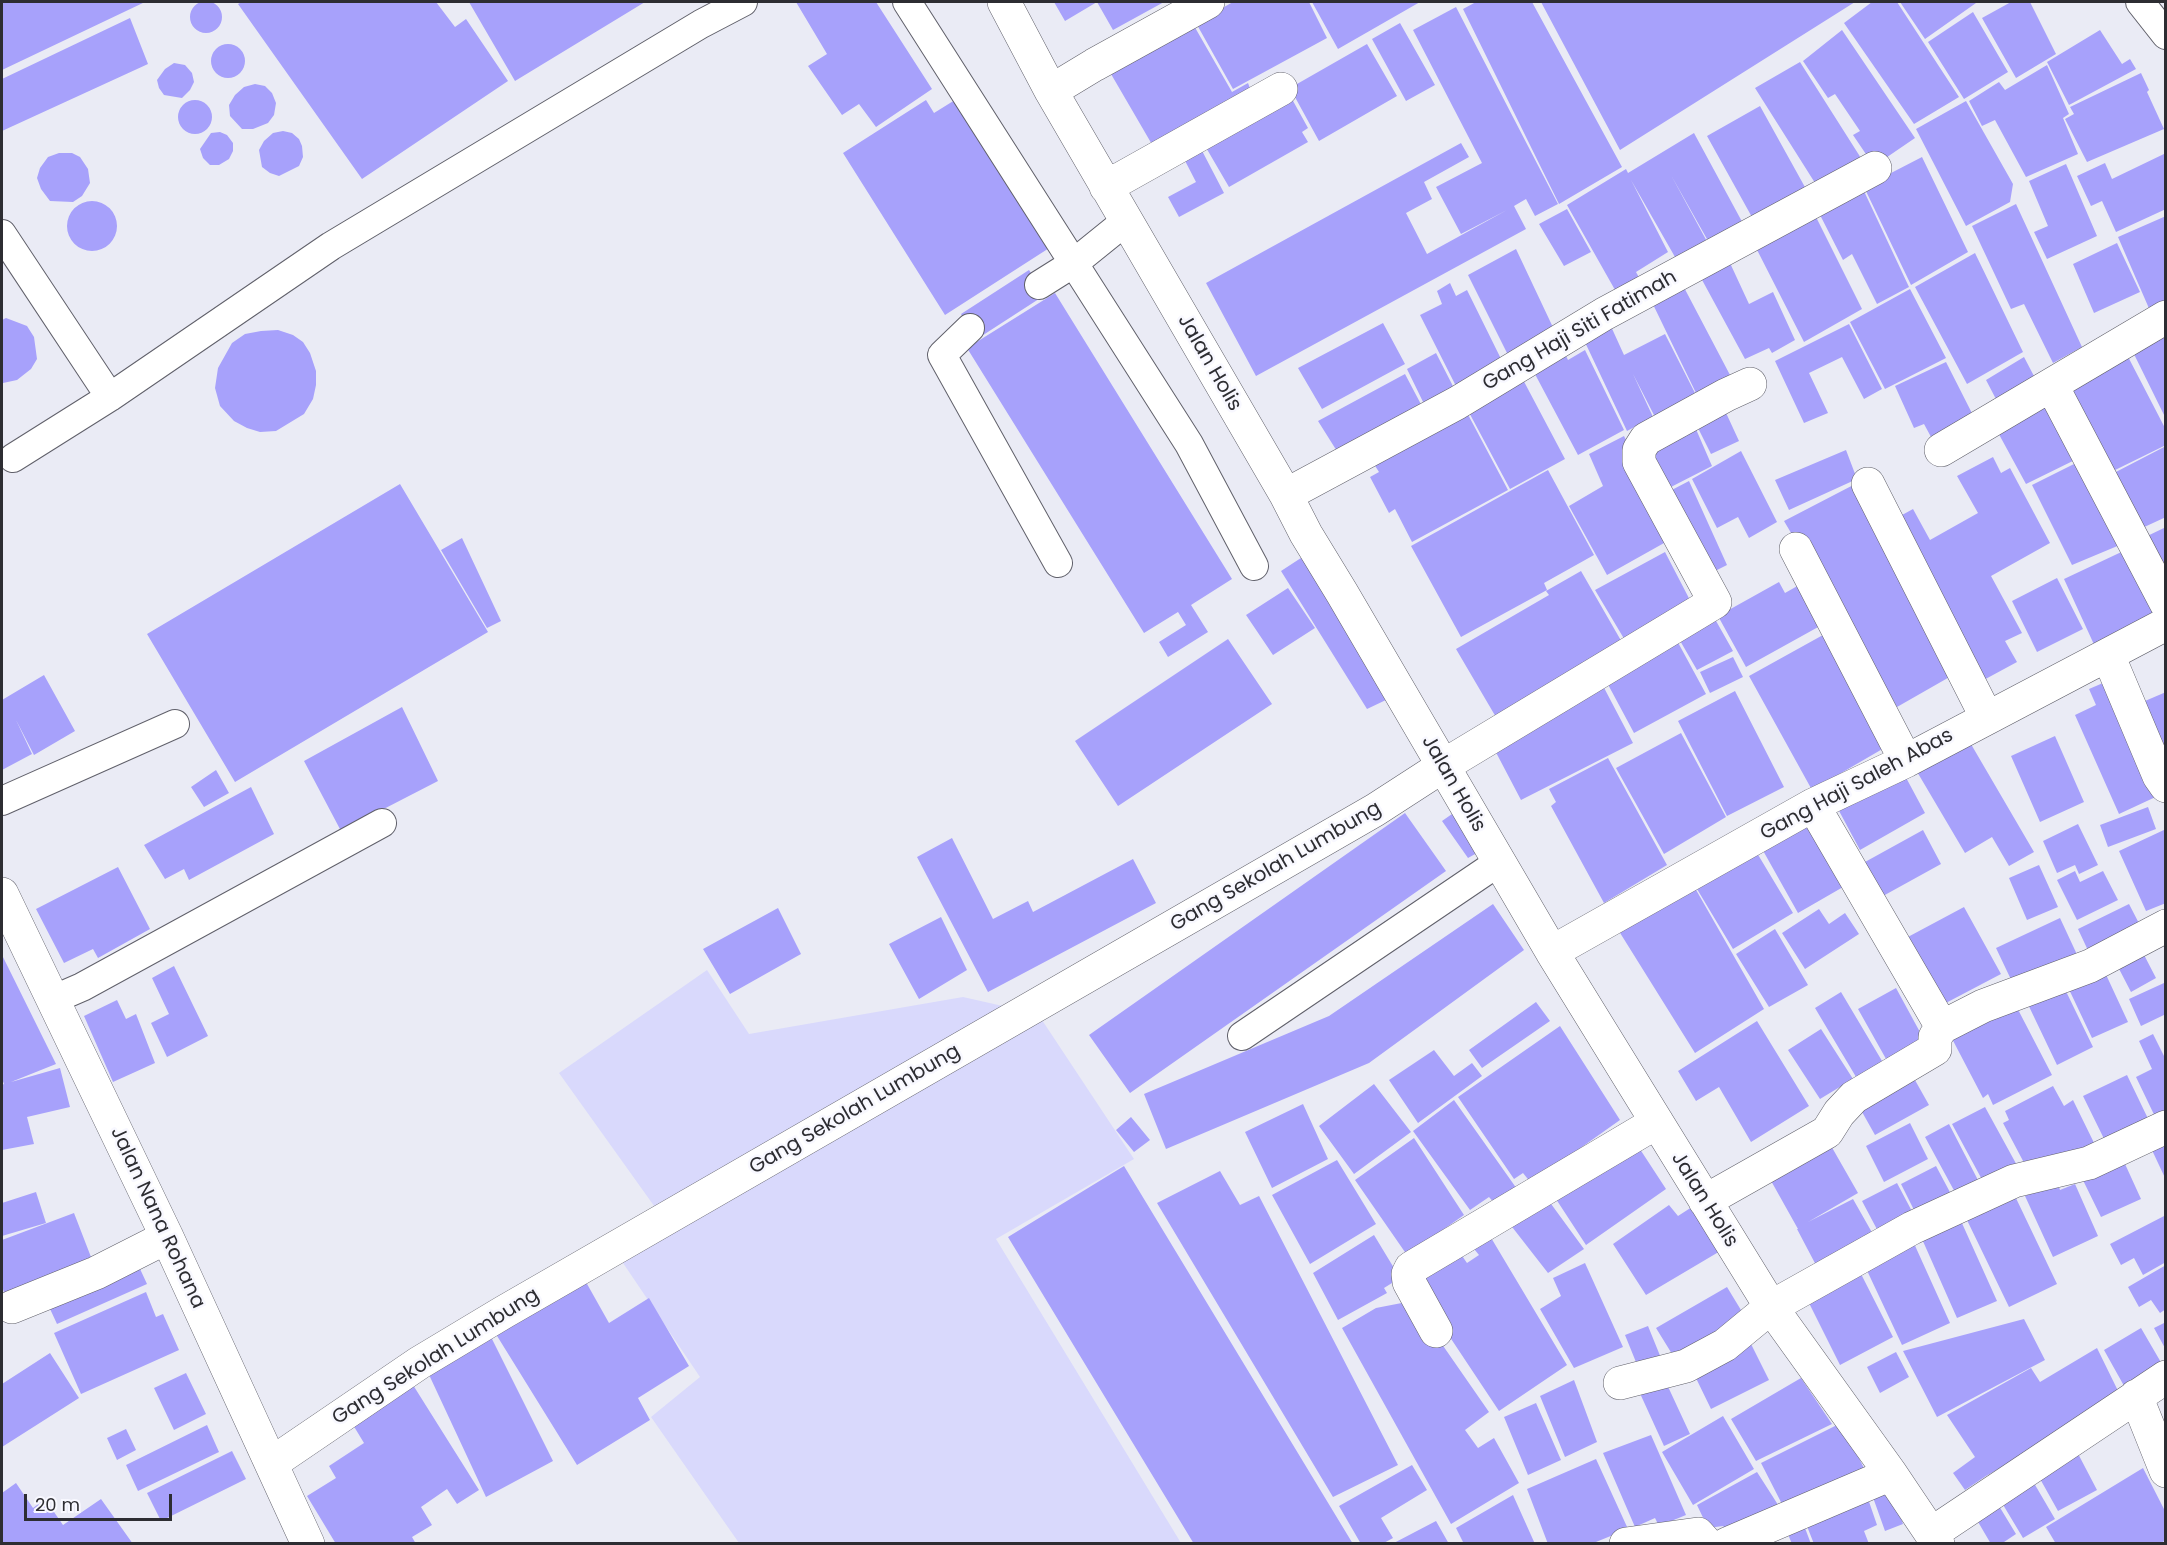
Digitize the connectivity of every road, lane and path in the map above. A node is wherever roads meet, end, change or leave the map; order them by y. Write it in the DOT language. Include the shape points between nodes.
graph roads {
  1 [pos="743,2"];
  2 [pos="907,2"];
  3 [pos="1004,2"];
  4 [pos="1208,2"];
  5 [pos="2140,2"];
  6 [pos="2166,35"];
  7 [pos="1281,89"];
  8 [pos="1051,91"];
  9 [pos="1875,168"];
  10 [pos="1106,187"];
  11 [pos="1126,221"];
  12 [pos="2,234"];
  13 [pos="1074,263"];
  14 [pos="1039,285"];
  15 [pos="2166,317"];
  16 [pos="970,328"];
  17 [pos="1750,384"];
  18 [pos="2052,386"];
  19 [pos="110,397"];
  20 [pos="1941,450"];
  21 [pos="13,458"];
  22 [pos="1869,484"];
  23 [pos="1286,495"];
  24 [pos="1796,549"];
  25 [pos="1058,563"];
  26 [pos="1254,566"];
  27 [pos="2166,603"];
  28 [pos="2166,624"];
  29 [pos="2108,655"];
  30 [pos="1987,717"];
  31 [pos="175,724"];
  32 [pos="1906,761"];
  33 [pos="1443,766"];
  34 [pos="2166,786"];
  35 [pos="2,801"];
  36 [pos="1813,805"];
  37 [pos="382,824"];
  38 [pos="1498,862"];
  39 [pos="2,894"];
  40 [pos="2166,926"];
  41 [pos="1552,952"];
  42 [pos="52,1000"];
  43 [pos="1942,1027"];
  44 [pos="1242,1036"];
  45 [pos="1657,1122"];
  46 [pos="2166,1127"];
  47 [pos="1705,1201"];
  48 [pos="167,1237"];
  49 [pos="1771,1306"];
  50 [pos="12,1307"];
  51 [pos="1436,1331"];
  52 [pos="2166,1377"];
  53 [pos="1620,1383"];
  54 [pos="2136,1396"];
  55 [pos="272,1463"];
  56 [pos="2166,1471"];
  57 [pos="1892,1474"];
  58 [pos="1935,1539"];
  59 [pos="1668,1541"];
  60 [pos="308,1544"];
  61 [pos="1626,1544"];
  62 [pos="1707,1544"];
  63 [pos="1727,1544"];
  1 -- 19 [label="lane" via="331,246"];
  2 -- 13 [label="lane"];
  3 -- 8 [label="street, Jalan Holis"];
  4 -- 8 [label="street"];
  5 -- 6 [label="lane"];
  7 -- 10 [label="street"];
  8 -- 10 [label="street, Jalan Holis"];
  9 -- 23 [label="street, Gang Haji Siti Fatimah" via="1604,314 1457,404"];
  10 -- 11 [label="street, Jalan Holis"];
  11 -- 13 [label="lane"];
  11 -- 23 [label="street, Jalan Holis"];
  12 -- 19 [label="lane"];
  13 -- 14 [label="lane"];
  13 -- 26 [label="lane" via="1189,444"];
  15 -- 18 [label="street"];
  16 -- 25 [label="lane" via="942,355"];
  17 -- 33 [label="street, Gang Sekolah Lumbung" via="1646,440 1639,450 1639,462 1715,602"];
  18 -- 20 [label="street"];
  18 -- 27 [label="street"];
  19 -- 21 [label="lane"];
  22 -- 30 [label="street"];
  23 -- 33 [label="street, Jalan Holis"];
  24 -- 32 [label="street"];
  28 -- 29 [label="street, Gang Haji Saleh Abas"];
  29 -- 30 [label="street, Gang Haji Saleh Abas"];
  29 -- 34 [label="street"];
  30 -- 32 [label="street, Gang Haji Saleh Abas"];
  31 -- 35 [label="lane"];
  32 -- 36 [label="street, Gang Haji Saleh Abas"];
  33 -- 38 [label="street, Jalan Holis"];
  33 -- 55 [label="street, Gang Sekolah Lumbung" via="1365,816 485,1323"];
  36 -- 41 [label="street, Gang Haji Saleh Abas"];
  36 -- 43 [label="street"];
  37 -- 42 [label="lane"];
  38 -- 41 [label="street, Jalan Holis"];
  38 -- 44 [label="lane"];
  39 -- 42 [label="street, Jalan Nana Rohana"];
  40 -- 43 [label="street" via="2090,966 1983,1006"];
  41 -- 45 [label="street, Jalan Holis"];
  42 -- 48 [label="street, Jalan Nana Rohana"];
  43 -- 47 [label="street" via="1935,1037 1935,1049 1854,1097 1827,1132"];
  45 -- 47 [label="street, Jalan Holis"];
  45 -- 51 [label="street" via="1411,1268 1409,1282"];
  46 -- 49 [label="street" via="2089,1162 2014,1181 1912,1228"];
  47 -- 49 [label="street, Jalan Holis"];
  48 -- 50 [label="street" via="96,1273"];
  48 -- 55 [label="street, Jalan Nana Rohana"];
  49 -- 53 [label="street" via="1725,1345 1686,1366"];
  49 -- 57 [label="street, Jalan Holis"];
  52 -- 54 [label="street"];
  54 -- 56 [label="street"];
  54 -- 58 [label="street"];
  55 -- 60 [label="street, Jalan Nana Rohana"];
  57 -- 58 [label="street, Jalan Holis"];
  57 -- 63 [label="street"];
  59 -- 61 [label="street"];
  59 -- 62 [label="street" via="1698,1534"];
}
